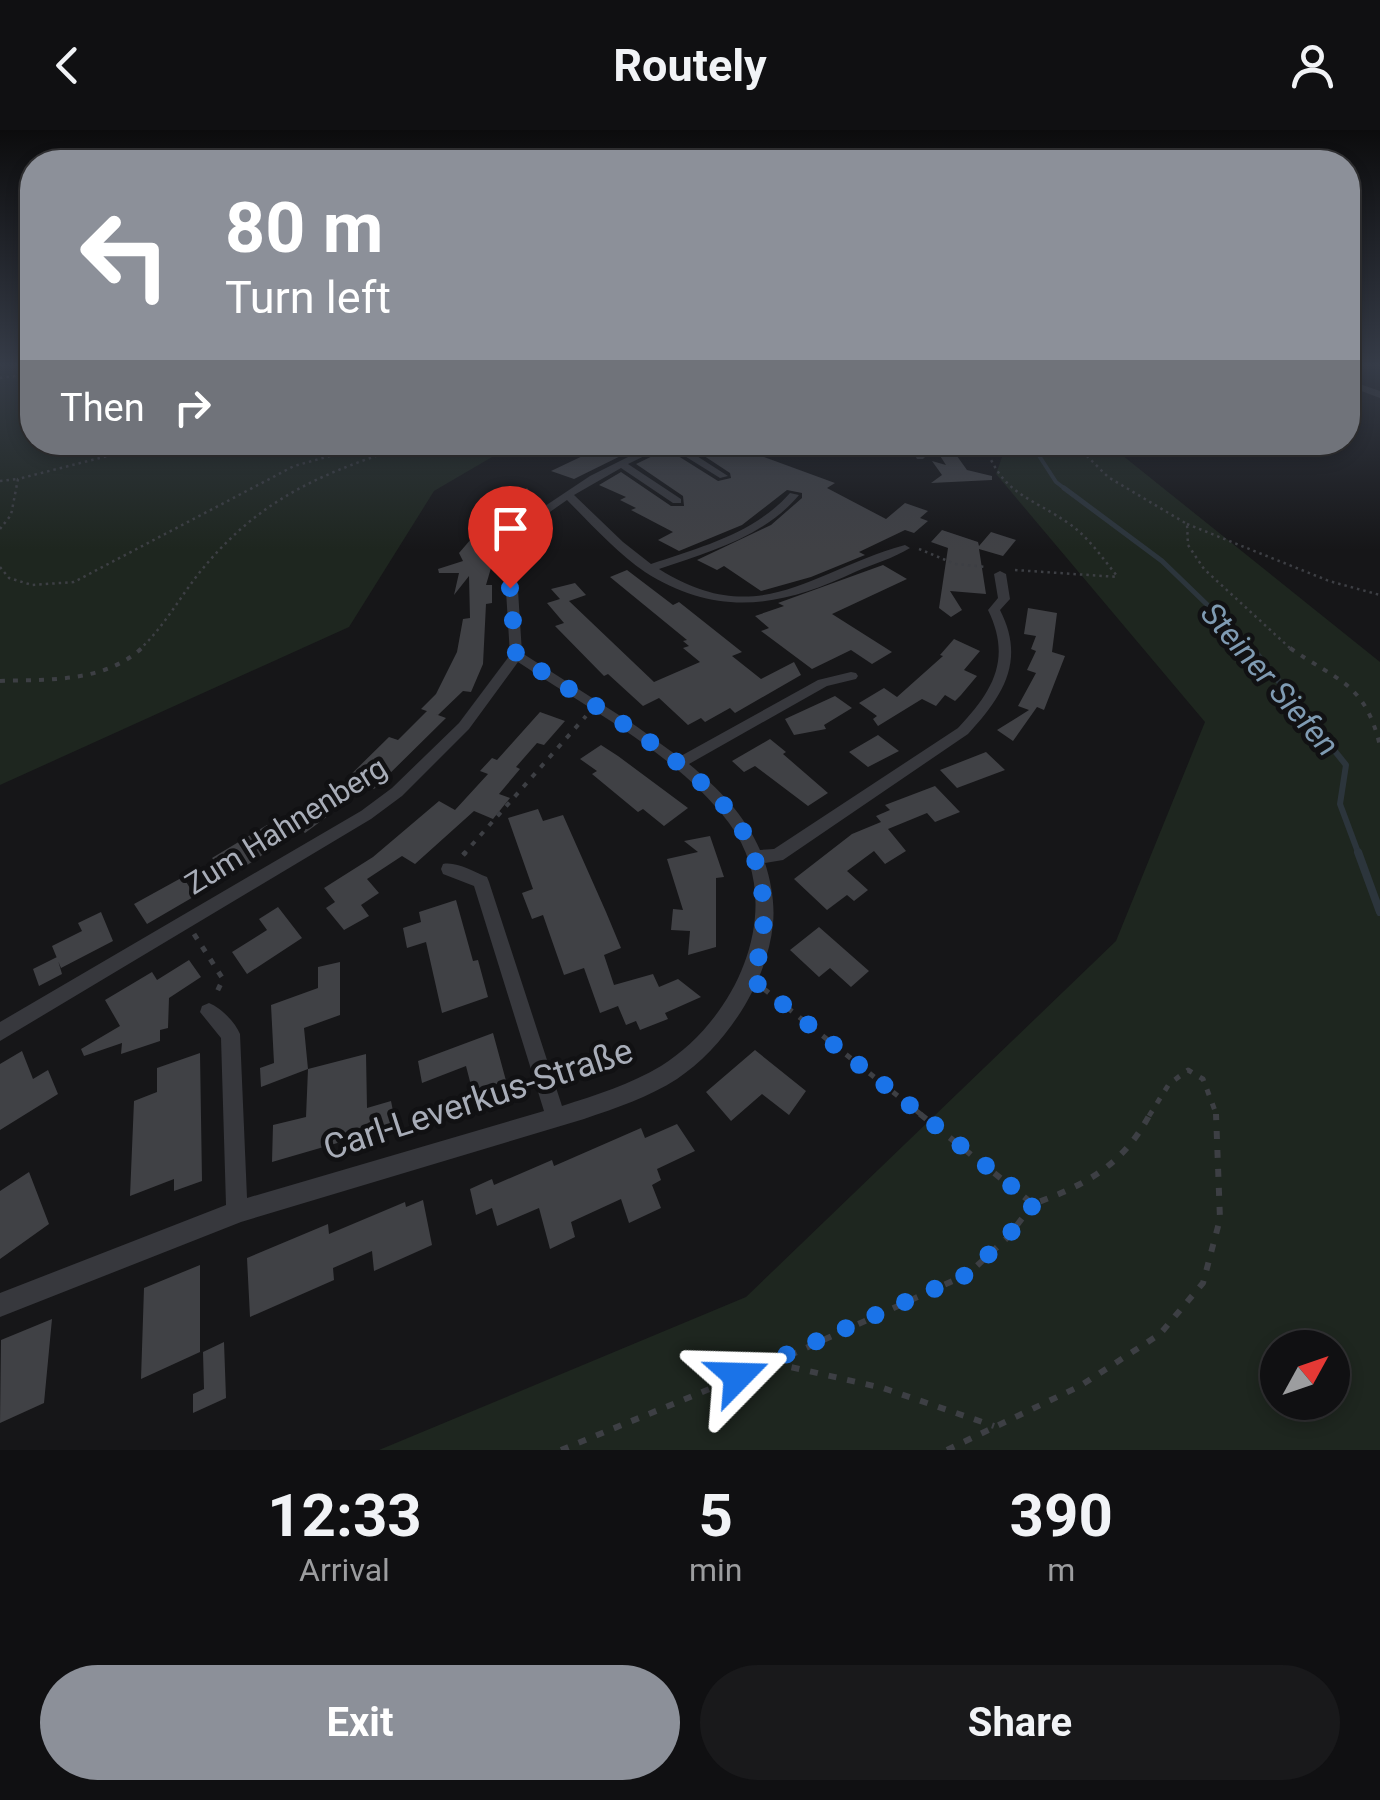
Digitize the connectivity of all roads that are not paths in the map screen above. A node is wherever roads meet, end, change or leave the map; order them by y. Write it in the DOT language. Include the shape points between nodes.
graph roads {
  1 [pos="640,455"];
  2 [pos="688,455"];
  3 [pos="918,455"];
  4 [pos="920,458"];
  5 [pos="621,464"];
  6 [pos="723,476"];
  7 [pos="567,494"];
  8 [pos="794,495"];
  9 [pos="677,501"];
  10 [pos="904,548"];
  11 [pos="648,569"];
  12 [pos="1000,574"];
  13 [pos="516,654"];
  14 [pos="851,676"];
  15 [pos="678,764"];
  16 [pos="754,857"];
  17 [pos="449,869"];
  18 [pos="210,1012"];
  19 [pos="0,1032"];
  20 [pos="556,1118"];
  21 [pos="236,1213"];
  22 [pos="0,1305"];
  1 -- 5 [label="street"];
  2 -- 6 [label="street"];
  3 -- 4 [label="street"];
  5 -- 7 [label="street"];
  5 -- 9 [label="street"];
  7 -- 11 [label="street"];
  7 -- 13 [label="street" via="522,526 510,559"];
  8 -- 11 [label="street" via="729,539"];
  10 -- 11 [label="street" via="765,599 704,596"];
  12 -- 16 [label="street" via="1004,598 994,610 1008,651 1001,684 984,710 963,731 777,854"];
  13 -- 15 [label="street, Carl-Leverkus-Straße"];
  13 -- 19 [label="street, Zum Hahnenberg" via="464,726 398,792"];
  14 -- 15 [label="street" via="822,683"];
  15 -- 16 [label="street, Carl-Leverkus-Straße" via="735,819"];
  16 -- 20 [label="street, Carl-Leverkus-Straße" via="764,926 750,978 724,1021 652,1082"];
  17 -- 20 [label="street" via="481,882"];
  18 -- 21 [label="street" via="230,1034"];
  20 -- 21 [label="street, Carl-Leverkus-Straße"];
  21 -- 22 [label="street, Carl-Leverkus-Straße"];
}
